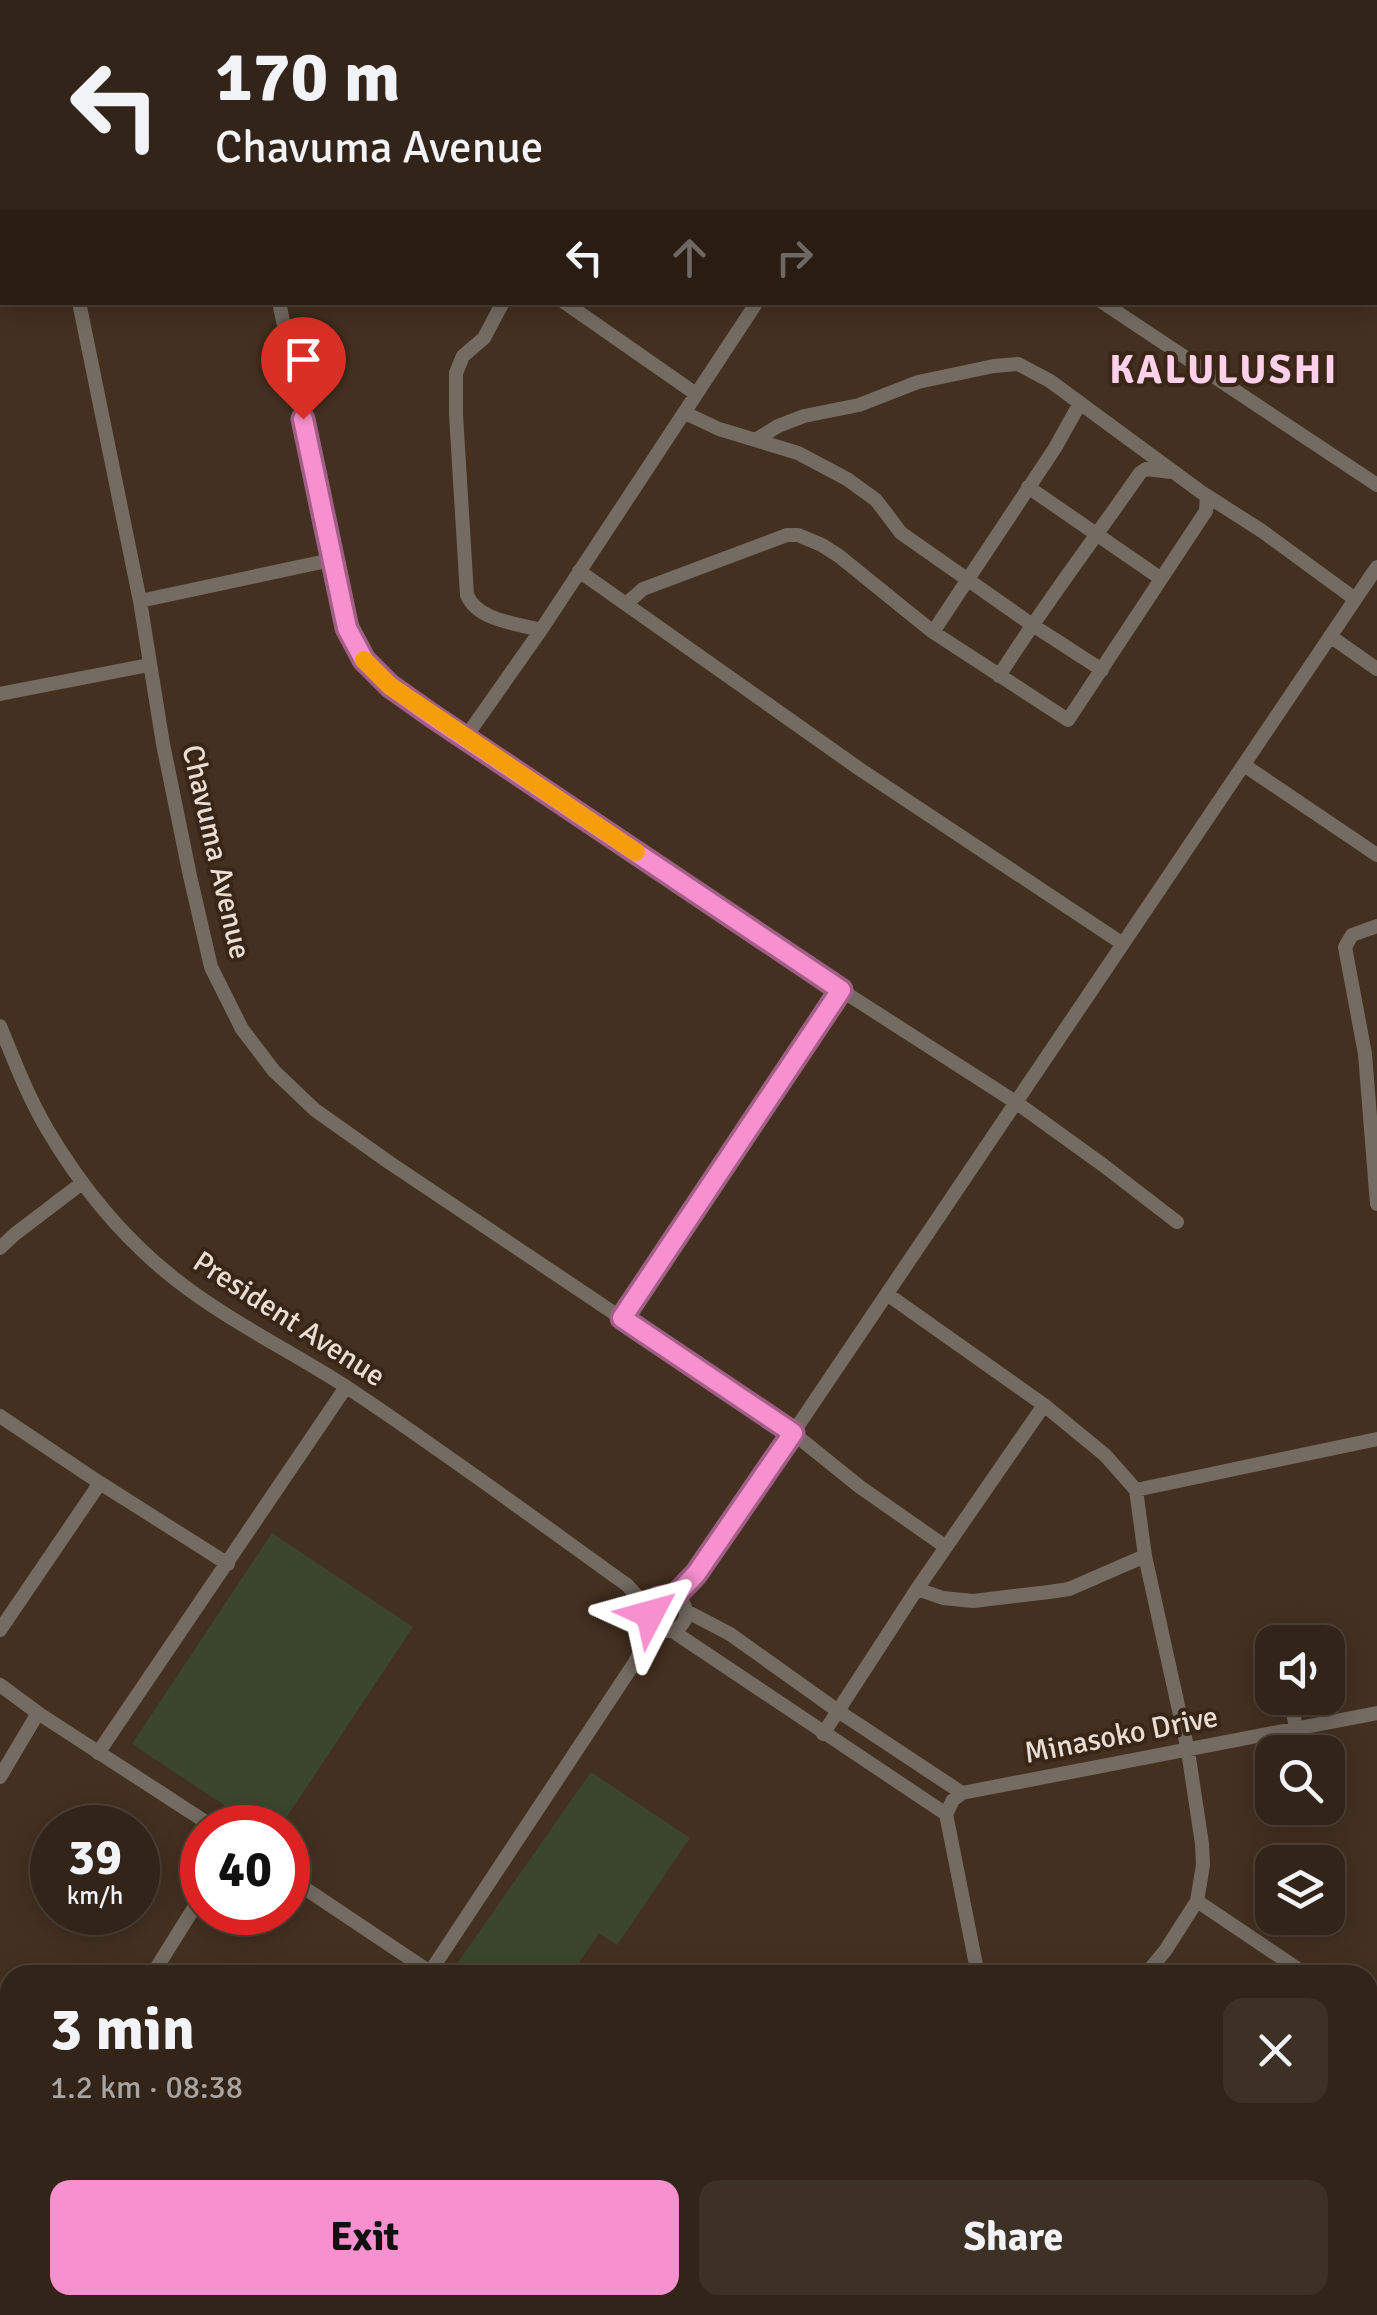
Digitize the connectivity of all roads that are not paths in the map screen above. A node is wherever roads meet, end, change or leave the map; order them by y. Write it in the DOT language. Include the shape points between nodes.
graph roads {
  1 [pos="80,305"];
  2 [pos="279,305"];
  3 [pos="501,305"];
  4 [pos="568,305"];
  5 [pos="755,305"];
  6 [pos="1107,305"];
  7 [pos="696,394"];
  8 [pos="1079,405"];
  9 [pos="685,413"];
  10 [pos="757,439"];
  11 [pos="1176,473"];
  12 [pos="1377,485"];
  13 [pos="1028,488"];
  14 [pos="1207,496"];
  15 [pos="1240,517"];
  16 [pos="1200,520"];
  17 [pos="1096,534"];
  18 [pos="331,560"];
  19 [pos="1377,567"];
  20 [pos="579,571"];
  21 [pos="1160,578"];
  22 [pos="966,580"];
  23 [pos="1355,599"];
  24 [pos="140,601"];
  25 [pos="627,603"];
  26 [pos="1031,624"];
  27 [pos="541,630"];
  28 [pos="932,632"];
  29 [pos="1330,636"];
  30 [pos="149,665"];
  31 [pos="1377,669"];
  32 [pos="1102,670"];
  33 [pos="999,676"];
  34 [pos="0,694"];
  35 [pos="466,738"];
  36 [pos="1244,764"];
  37 [pos="1377,855"];
  38 [pos="1377,926"];
  39 [pos="1122,944"];
  40 [pos="841,990"];
  41 [pos="0,1026"];
  42 [pos="1017,1103"];
  43 [pos="82,1183"];
  44 [pos="1377,1204"];
  45 [pos="1177,1222"];
  46 [pos="0,1248"];
  47 [pos="887,1294"];
  48 [pos="622,1318"];
  49 [pos="346,1387"];
  50 [pos="1044,1405"];
  51 [pos="0,1416"];
  52 [pos="793,1433"];
  53 [pos="1377,1439"];
  54 [pos="100,1484"];
  55 [pos="1136,1490"];
  56 [pos="946,1547"];
  57 [pos="1144,1556"];
  58 [pos="228,1564"];
  59 [pos="627,1585"];
  60 [pos="917,1589"];
  61 [pos="677,1601"];
  62 [pos="660,1624"];
  63 [pos="0,1630"];
  64 [pos="0,1685"];
  65 [pos="838,1711"];
  66 [pos="38,1713"];
  67 [pos="1377,1713"];
  68 [pos="1294,1715"];
  69 [pos="1297,1729"];
  70 [pos="823,1734"];
  71 [pos="1298,1735"];
  72 [pos="1188,1751"];
  73 [pos="98,1753"];
  74 [pos="0,1777"];
  75 [pos="962,1793"];
  76 [pos="180,1806"];
  77 [pos="946,1814"];
  78 [pos="310,1892"];
  79 [pos="1198,1901"];
  80 [pos="180,1930"];
  81 [pos="158,1965"];
  82 [pos="416,1965"];
  83 [pos="435,1965"];
  84 [pos="976,1965"];
  85 [pos="1153,1965"];
  86 [pos="1292,1965"];
  1 -- 24 [label="street, Chavuma Avenue"];
  2 -- 18 [label="street"];
  3 -- 27 [label="street" via="456,373 467,595 484,614"];
  4 -- 7 [label="street"];
  5 -- 7 [label="street"];
  6 -- 12 [label="street"];
  7 -- 9 [label="street"];
  8 -- 10 [label="street" via="1050,382 1007,364 804,416"];
  8 -- 11 [label="street"];
  8 -- 13 [label="street"];
  9 -- 10 [label="street"];
  9 -- 20 [label="street"];
  10 -- 22 [label="street" via="860,487 901,534"];
  11 -- 14 [label="street"];
  11 -- 17 [label="street" via="1142,470"];
  13 -- 17 [label="street"];
  13 -- 22 [label="street"];
  14 -- 15 [label="street"];
  14 -- 16 [label="street"];
  15 -- 16 [label="street"];
  15 -- 23 [label="street"];
  16 -- 21 [label="street"];
  17 -- 21 [label="street"];
  17 -- 26 [label="street"];
  18 -- 24 [label="street"];
  18 -- 35 [label="street" via="347,628 364,660"];
  19 -- 23 [label="street"];
  20 -- 25 [label="street"];
  20 -- 27 [label="street"];
  21 -- 32 [label="street"];
  22 -- 26 [label="street"];
  22 -- 28 [label="street"];
  23 -- 29 [label="street"];
  24 -- 30 [label="street, Chavuma Avenue"];
  25 -- 28 [label="street" via="653,585 798,534 840,556"];
  25 -- 39 [label="street" via="860,770"];
  26 -- 32 [label="street"];
  26 -- 33 [label="street"];
  27 -- 35 [label="street"];
  28 -- 33 [label="street"];
  29 -- 31 [label="street"];
  29 -- 36 [label="street"];
  30 -- 34 [label="street"];
  30 -- 48 [label="street, Chavuma Avenue" via="211,967 242,1029 274,1072 315,1110"];
  32 -- 33 [label="street" via="1068,720"];
  35 -- 40 [label="street"];
  36 -- 37 [label="street"];
  36 -- 39 [label="street"];
  38 -- 44 [label="street" via="1352,935 1345,947 1365,1054"];
  39 -- 42 [label="street"];
  40 -- 42 [label="street"];
  40 -- 48 [label="street"];
  41 -- 43 [label="street, President Avenue" via="46,1127"];
  42 -- 45 [label="street"];
  42 -- 47 [label="street"];
  43 -- 46 [label="street"];
  43 -- 49 [label="street, President Avenue" via="174,1278"];
  47 -- 50 [label="street"];
  47 -- 52 [label="street"];
  48 -- 52 [label="street, Chavuma Avenue"];
  49 -- 58 [label="street"];
  49 -- 59 [label="street, President Avenue"];
  50 -- 55 [label="street"];
  50 -- 56 [label="street"];
  51 -- 54 [label="street"];
  52 -- 56 [label="street, Chavuma Avenue"];
  52 -- 61 [label="street"];
  53 -- 55 [label="street"];
  54 -- 58 [label="street"];
  54 -- 63 [label="street"];
  55 -- 57 [label="street"];
  56 -- 60 [label="street"];
  57 -- 60 [label="street" via="1050,1592 973,1601"];
  57 -- 72 [label="street"];
  58 -- 73 [label="street"];
  59 -- 61 [label="street, President Avenue"];
  59 -- 62 [label="street, President Avenue"];
  60 -- 65 [label="street"];
  61 -- 62 [label="street" via="656,1600"];
  61 -- 62 [label="street" via="683,1624"];
  61 -- 65 [label="street, President Avenue"];
  62 -- 70 [label="street, President Avenue"];
  62 -- 83 [label="street"];
  64 -- 66 [label="street"];
  65 -- 70 [label="street"];
  65 -- 75 [label="street, President Avenue"];
  66 -- 73 [label="street"];
  66 -- 74 [label="street"];
  67 -- 69 [label="street, Minasoko Drive"];
  68 -- 69 [label="street"];
  69 -- 71 [label="street"];
  69 -- 72 [label="street, Minasoko Drive"];
  70 -- 77 [label="street, President Avenue"];
  72 -- 75 [label="street, Minasoko Drive"];
  72 -- 79 [label="street" via="1202,1844"];
  73 -- 76 [label="street"];
  75 -- 77 [label="street"];
  77 -- 84 [label="street"];
  78 -- 82 [label="street"];
  79 -- 85 [label="street"];
  79 -- 86 [label="street"];
  80 -- 81 [label="street"];
}
